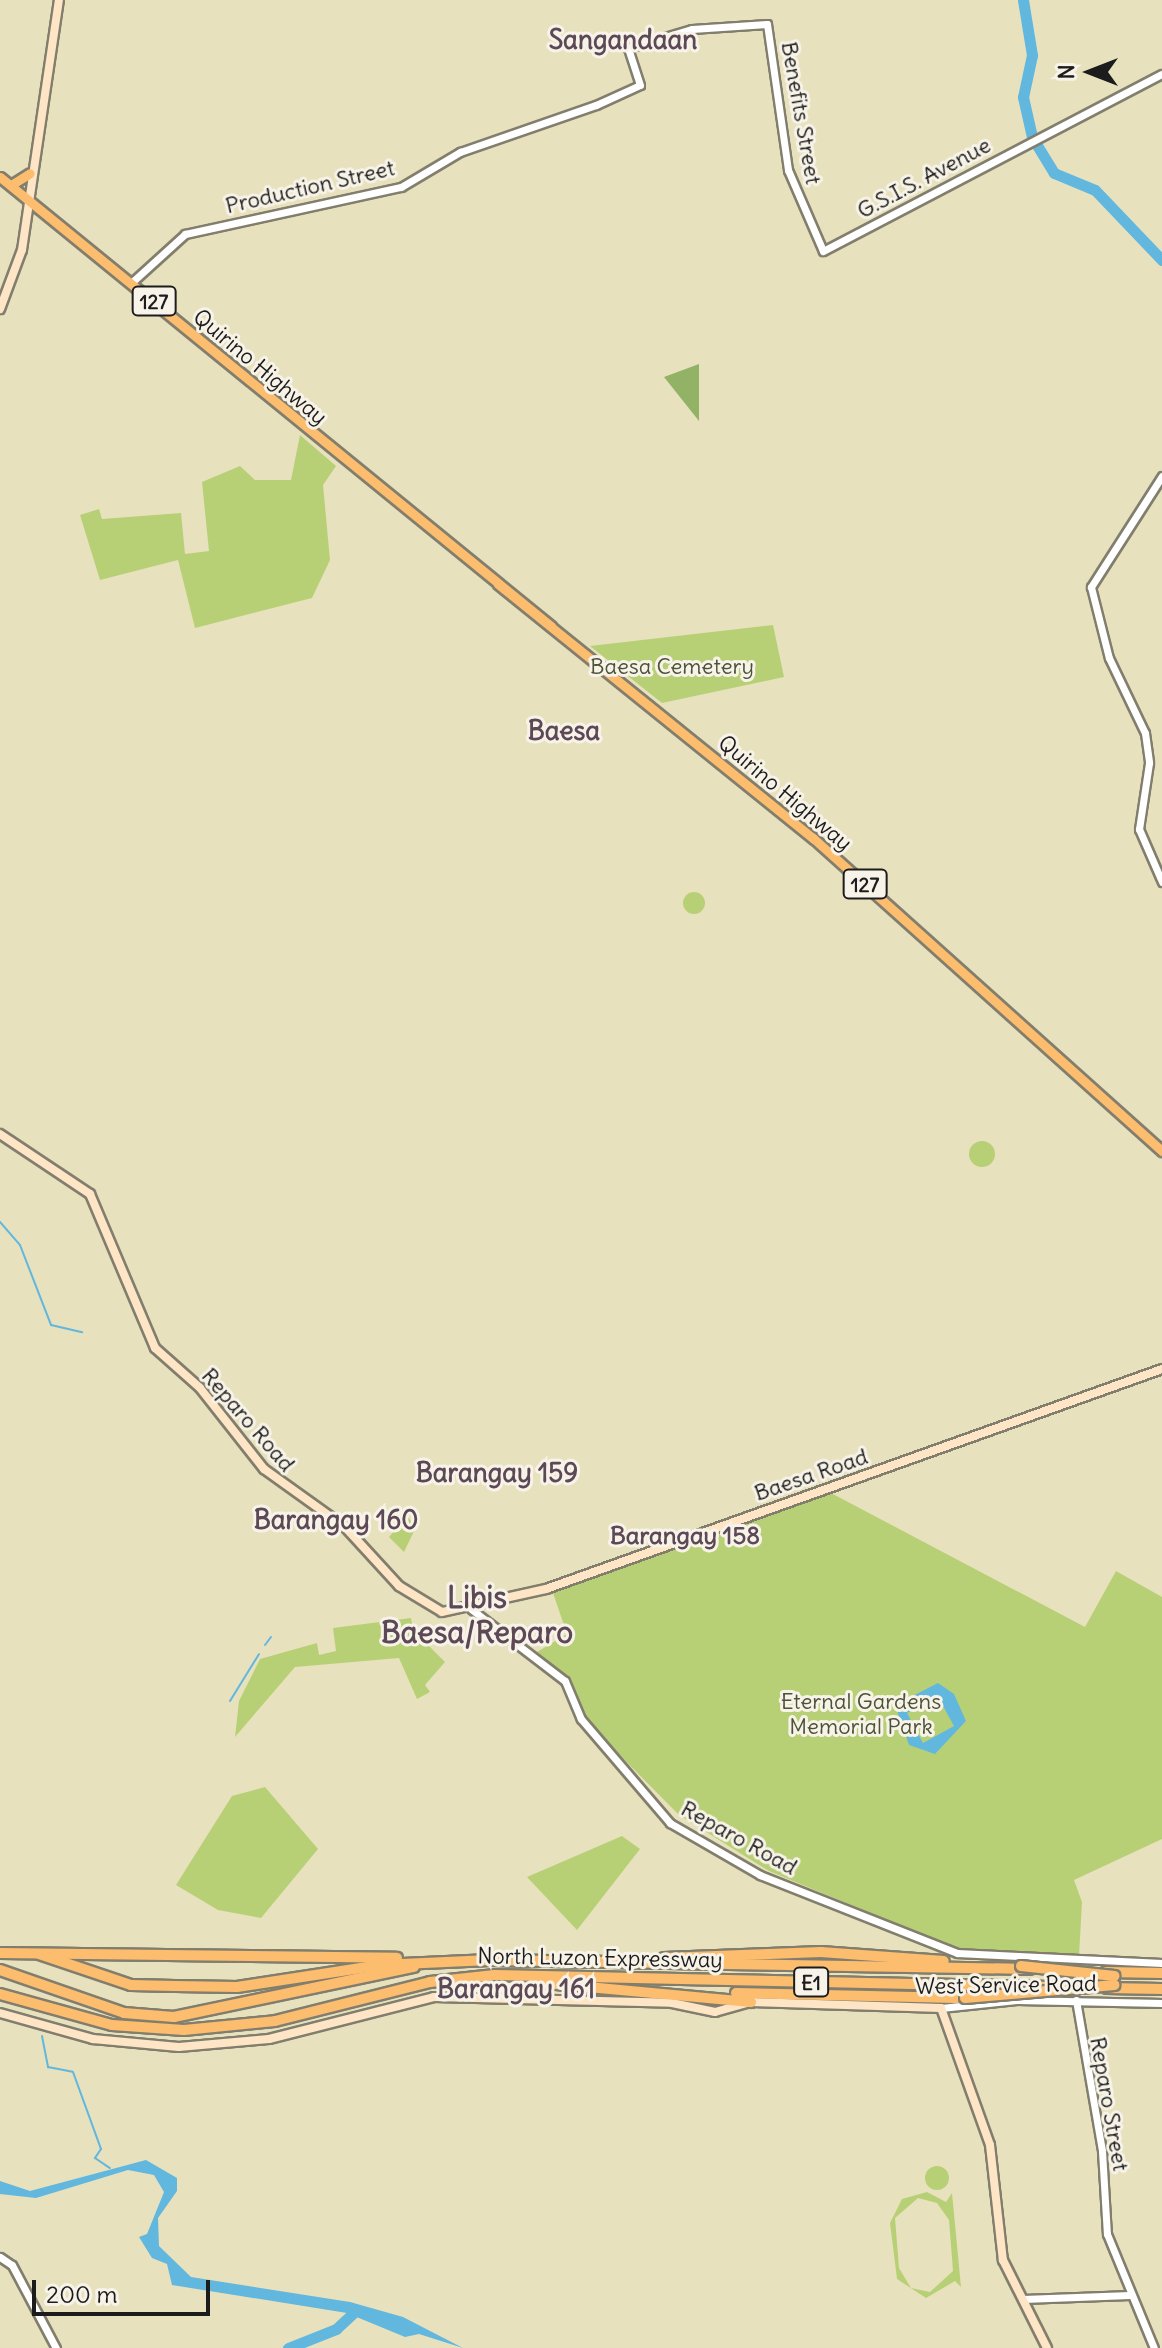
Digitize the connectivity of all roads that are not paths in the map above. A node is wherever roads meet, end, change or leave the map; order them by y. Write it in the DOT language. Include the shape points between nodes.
graph roads {
  1 [pos="59,0"];
  2 [pos="1162,74"];
  3 [pos="640,85"];
  4 [pos="30,173"];
  5 [pos="0,177"];
  6 [pos="11,185"];
  7 [pos="27,198"];
  8 [pos="823,251"];
  9 [pos="131,283"];
  10 [pos="0,309"];
  11 [pos="1162,476"];
  12 [pos="1162,882"];
  13 [pos="0,1134"];
  14 [pos="1162,1151"];
  15 [pos="1162,1369"];
  16 [pos="471,1609"];
  17 [pos="0,1953"];
  18 [pos="39,1954"];
  19 [pos="431,1962"];
  20 [pos="627,1963"];
  21 [pos="1162,1963"];
  22 [pos="0,1970"];
  23 [pos="1162,1975"];
  24 [pos="460,1977"];
  25 [pos="1114,1981"];
  26 [pos="1162,1988"];
  27 [pos="0,1994"];
  28 [pos="710,1994"];
  29 [pos="1076,2000"];
  30 [pos="751,2002"];
  31 [pos="1162,2003"];
  32 [pos="941,2008"];
  33 [pos="0,2013"];
  34 [pos="0,2257"];
  35 [pos="1130,2295"];
  36 [pos="1023,2299"];
  37 [pos="56,2348"];
  38 [pos="1047,2348"];
  39 [pos="1154,2348"];
  1 -- 4 [label="main road"];
  2 -- 8 [label="street, G.S.I.S. Avenue"];
  3 -- 8 [label="street, Benefits Street" via="628,48 692,29 767,24 788,170"];
  3 -- 9 [label="street, Production Street" via="539,129 460,152 401,187 185,234"];
  4 -- 6 [label="main road"];
  4 -- 7 [label="main road"];
  5 -- 6 [label="main road, Quirino Highway / 127"];
  6 -- 7 [label="main road, Quirino Highway / 127"];
  7 -- 9 [label="main road, Quirino Highway / 127"];
  7 -- 10 [label="main road" via="22,250"];
  9 -- 14 [label="main road, Quirino Highway / 127" via="868,886"];
  11 -- 12 [label="street" via="1091,587 1109,658 1145,733 1149,763 1139,829"];
  13 -- 16 [label="main road, Reparo Road" via="90,1194 155,1348 200,1388 276,1481 345,1527 407,1591 442,1612"];
  15 -- 16 [label="main road, Baesa Road"];
  16 -- 21 [label="street, Reparo Road" via="565,1681 581,1719 670,1823 768,1879 957,1953"];
  17 -- 18 [label="highway, North Luzon Expressway / E1"];
  18 -- 19 [label="highway, North Luzon Expressway / E1"];
  18 -- 19 [label="highway, North Luzon Expressway / E1" via="131,1985 237,1987"];
  19 -- 20 [label="highway, North Luzon Expressway / E1"];
  19 -- 22 [label="highway, North Luzon Expressway / E1" via="174,2017 124,2013"];
  20 -- 23 [label="highway, North Luzon Expressway / E1"];
  20 -- 25 [label="highway, bridge" via="707,1953 821,1952"];
  23 -- 25 [label="highway"];
  24 -- 26 [label="highway, North Luzon Expressway / E1"];
  24 -- 27 [label="highway, North Luzon Expressway / E1" via="275,2021 184,2030 112,2025"];
  24 -- 28 [label="highway"];
  25 -- 26 [label="highway"];
  25 -- 28 [label="highway, bridge" via="965,1998"];
  28 -- 30 [label="highway"];
  29 -- 31 [label="street, West Service Road"];
  29 -- 32 [label="street, West Service Road"];
  29 -- 35 [label="street, Reparo Street" via="1102,2151 1107,2234"];
  30 -- 32 [label="main road, West Service Road"];
  30 -- 33 [label="main road, West Service Road" via="715,2012 672,2003 434,1997 260,2040 179,2047 93,2039"];
  32 -- 36 [label="main road" via="984,2124 1003,2260"];
  34 -- 37 [label="street" via="12,2265"];
  35 -- 36 [label="street"];
  35 -- 39 [label="street, Reparo Street"];
  36 -- 38 [label="main road"];
}
